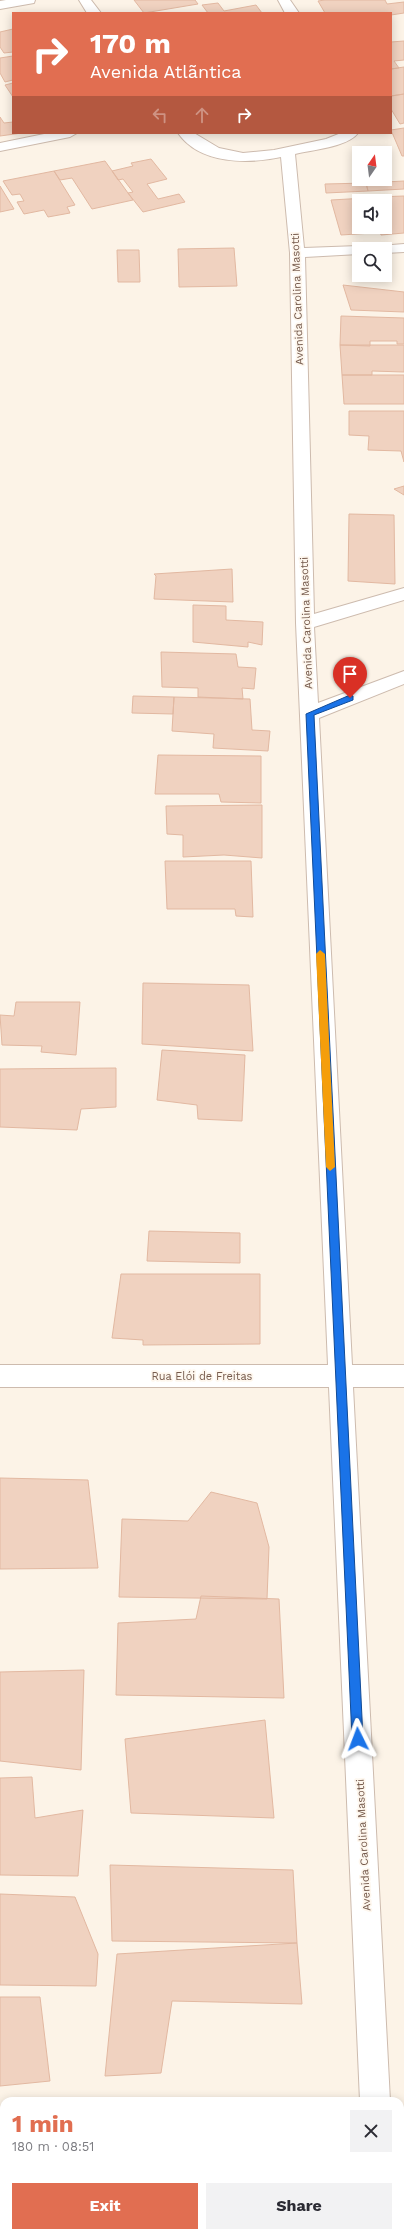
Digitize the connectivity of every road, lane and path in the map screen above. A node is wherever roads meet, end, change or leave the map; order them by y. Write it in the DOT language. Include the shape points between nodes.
graph roads {
  1 [pos="29,0"];
  2 [pos="85,0"];
  3 [pos="284,0"];
  4 [pos="0,5"];
  5 [pos="93,12"];
  6 [pos="291,12"];
  7 [pos="65,134"];
  8 [pos="186,134"];
  9 [pos="349,134"];
  10 [pos="0,147"];
  11 [pos="288,152"];
  12 [pos="404,248"];
  13 [pos="392,249"];
  14 [pos="352,250"];
  15 [pos="297,253"];
  16 [pos="404,594"];
  17 [pos="305,622"];
  18 [pos="404,676"];
  19 [pos="310,714"];
  20 [pos="0,1376"];
  21 [pos="340,1376"];
  22 [pos="404,1376"];
  23 [pos="375,2097"];
  1 -- 4 [label="street"];
  2 -- 5 [label="street"];
  3 -- 6 [label="street"];
  7 -- 10 [label="street"];
  8 -- 11 [label="street" via="206,150 231,157"];
  9 -- 11 [label="street"];
  11 -- 15 [label="street, Avenida Carolina Masotti"];
  12 -- 13 [label="street"];
  14 -- 15 [label="street"];
  15 -- 17 [label="street, Avenida Carolina Masotti"];
  16 -- 17 [label="street"];
  17 -- 19 [label="street, Avenida Carolina Masotti"];
  18 -- 19 [label="street"];
  19 -- 21 [label="street, Avenida Carolina Masotti"];
  20 -- 21 [label="street, Rua Elói de Freitas"];
  21 -- 22 [label="street, Rua Elói de Freitas"];
  21 -- 23 [label="street, Avenida Carolina Masotti"];
}
